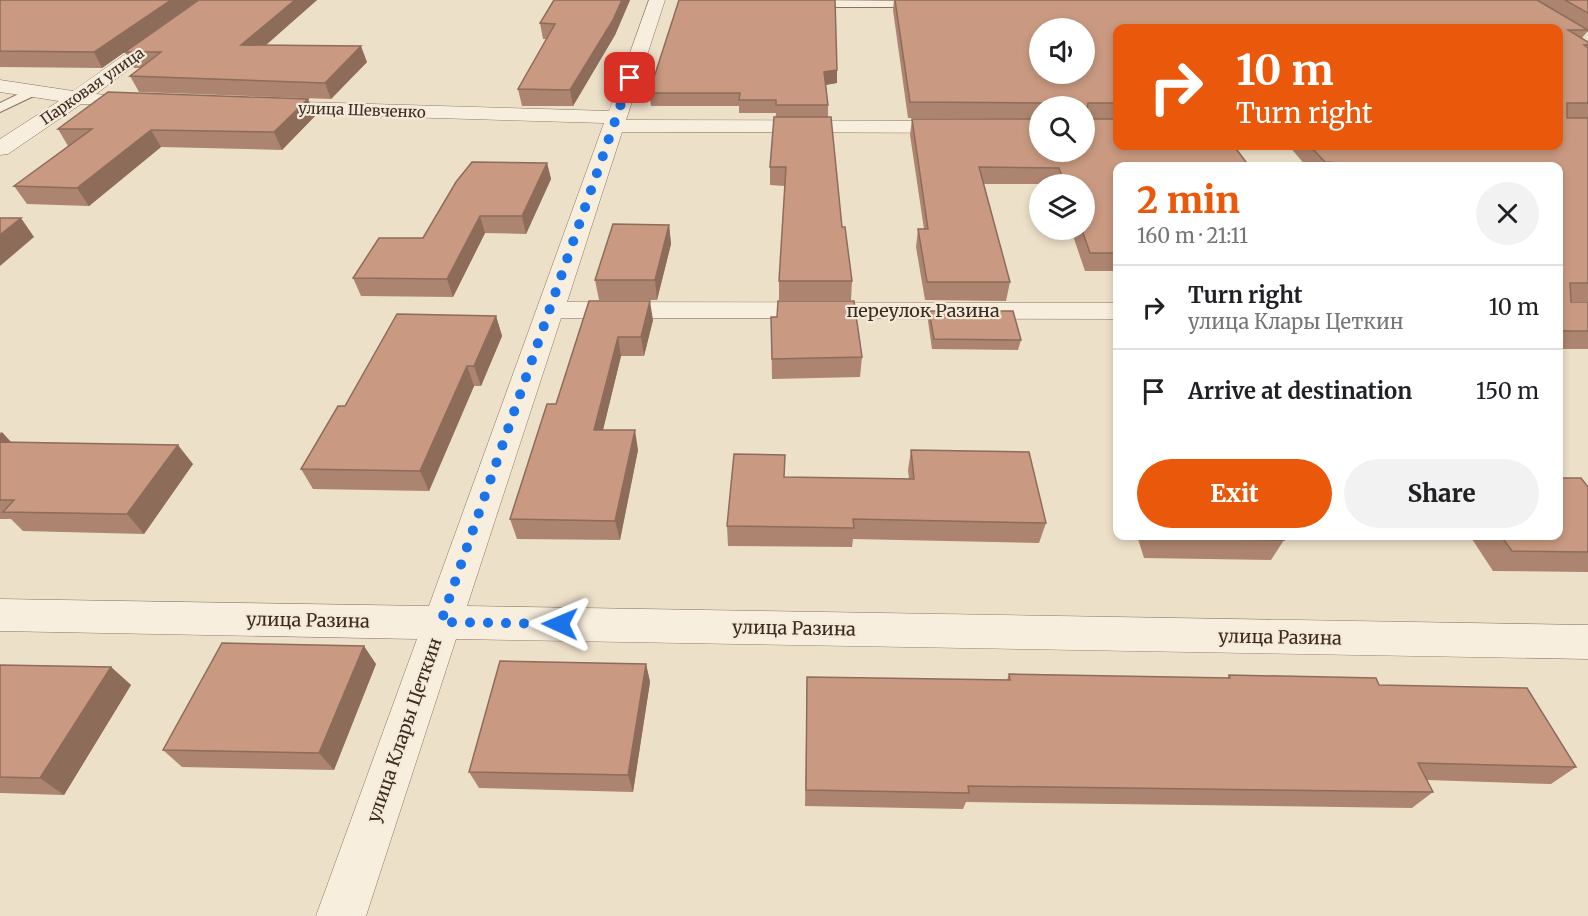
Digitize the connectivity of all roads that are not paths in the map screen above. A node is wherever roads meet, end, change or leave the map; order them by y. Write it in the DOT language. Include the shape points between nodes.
graph roads {
  1 [pos="213,0"];
  2 [pos="657,0"];
  3 [pos="810,0"];
  4 [pos="935,4"];
  5 [pos="0,86"];
  6 [pos="36,90"];
  7 [pos="77,98"];
  8 [pos="156,104"];
  9 [pos="246,106"];
  10 [pos="0,108"];
  11 [pos="615,121"];
  12 [pos="1029,126"];
  13 [pos="0,148"];
  14 [pos="549,310"];
  15 [pos="1113,311"];
  16 [pos="0,615"];
  17 [pos="441,622"];
  18 [pos="1588,642"];
  19 [pos="340,916"];
  1 -- 7 [label="street, Парковая улица"];
  2 -- 11 [label="street, улица Клары Цеткин"];
  3 -- 4 [label="lane" via="825,4"];
  5 -- 6 [label="street"];
  6 -- 7 [label="street"];
  6 -- 10 [label="lane"];
  7 -- 8 [label="street"];
  7 -- 13 [label="street, Парковая улица"];
  9 -- 11 [label="street, улица Шевченко"];
  11 -- 12 [label="street, улица Шевченко"];
  11 -- 14 [label="street, улица Клары Цеткин"];
  14 -- 15 [label="street, переулок Разина"];
  14 -- 17 [label="street, улица Клары Цеткин"];
  16 -- 17 [label="street, улица Разина"];
  17 -- 18 [label="street, улица Разина"];
  17 -- 19 [label="street, улица Клары Цеткин"];
}
